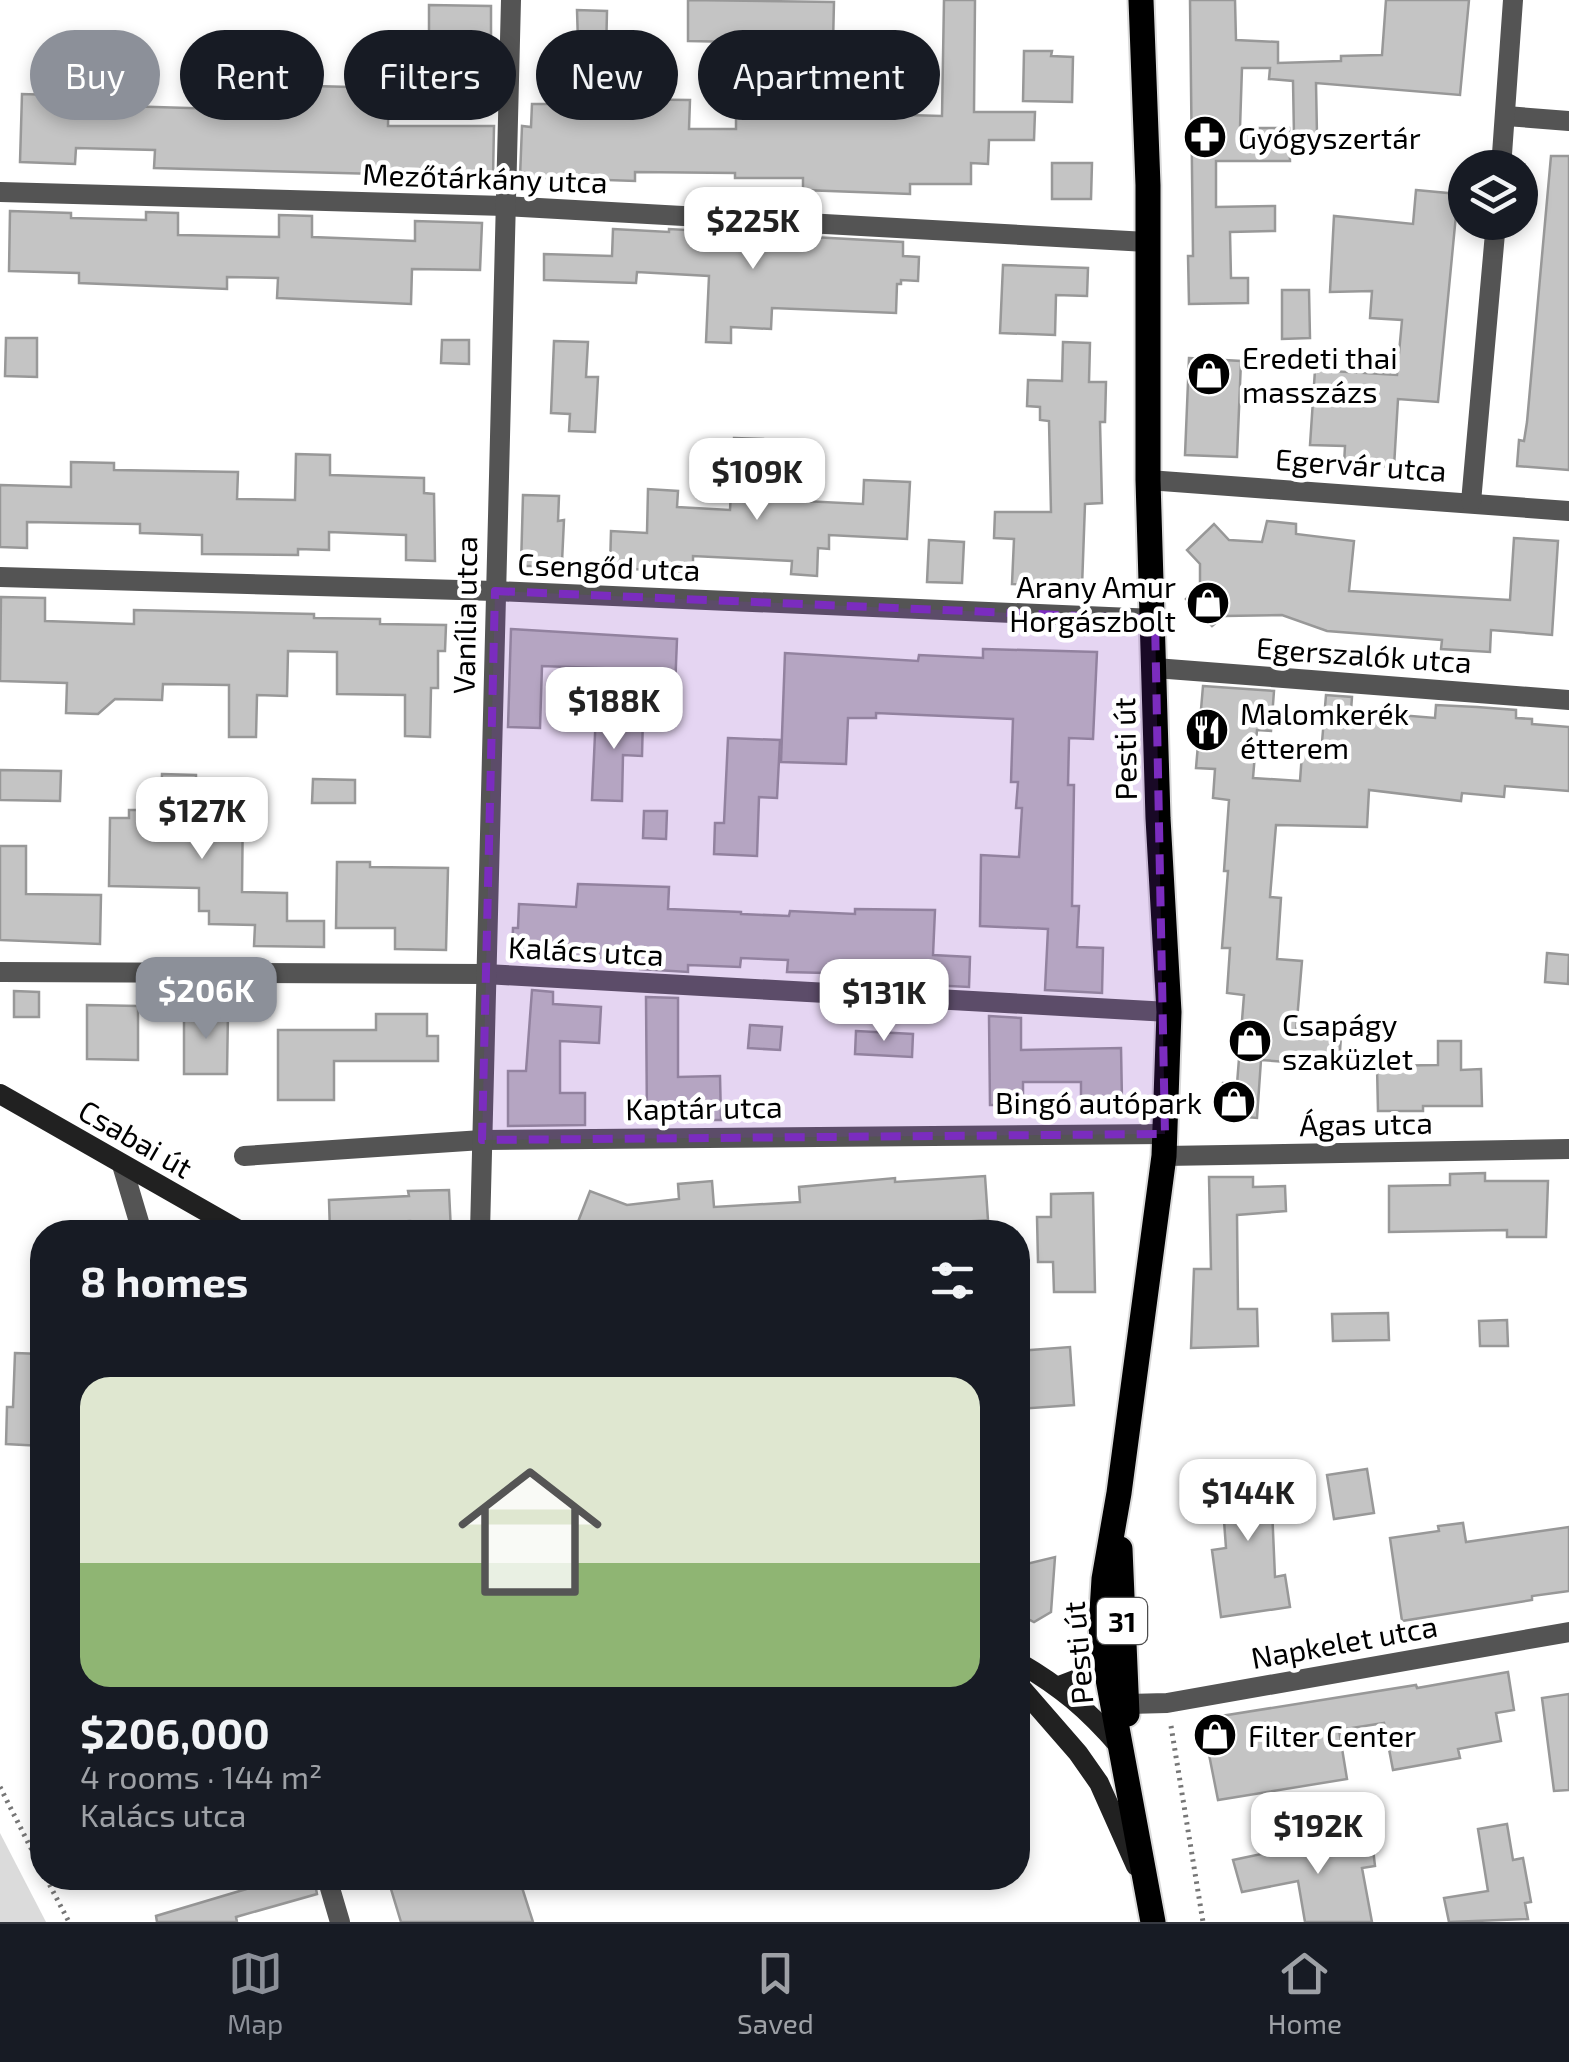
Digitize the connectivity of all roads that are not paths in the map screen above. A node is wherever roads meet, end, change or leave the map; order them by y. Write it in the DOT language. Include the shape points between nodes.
graph roads {
  1 [pos="510,0"];
  2 [pos="1141,0"];
  3 [pos="1513,0"];
  4 [pos="1506,116"];
  5 [pos="1569,121"];
  6 [pos="1503,150"];
  7 [pos="0,192"];
  8 [pos="505,206"];
  9 [pos="1494,240"];
  10 [pos="1147,242"];
  11 [pos="1148,480"];
  12 [pos="1470,502"];
  13 [pos="1569,511"];
  14 [pos="0,577"];
  15 [pos="494,591"];
  16 [pos="1155,618"];
  17 [pos="1155,668"];
  18 [pos="1569,700"];
  19 [pos="0,972"];
  20 [pos="485,974"];
  21 [pos="1168,1012"];
  22 [pos="0,1094"];
  23 [pos="482,1140"];
  24 [pos="1165,1145"];
  25 [pos="1569,1150"];
  26 [pos="244,1156"];
  27 [pos="122,1165"];
  28 [pos="138,1220"];
  29 [pos="221,1220"];
  30 [pos="480,1220"];
  31 [pos="1119,1493"];
  32 [pos="1569,1632"];
  33 [pos="1105,1663"];
  34 [pos="1030,1669"];
  35 [pos="1059,1686"];
  36 [pos="1030,1698"];
  37 [pos="1128,1704"];
  38 [pos="1121,1749"];
  39 [pos="1146,1886"];
  40 [pos="331,1890"];
  41 [pos="340,1922"];
  42 [pos="1152,1922"];
  1 -- 8 [label="street, Vanília utca"];
  2 -- 10 [label="main road, Pesti út / 31"];
  3 -- 4 [label="street"];
  4 -- 5 [label="street"];
  4 -- 6 [label="street"];
  7 -- 8 [label="street, Mezőtárkány utca"];
  8 -- 10 [label="street, Mezőtárkány utca"];
  8 -- 15 [label="street, Vanília utca"];
  9 -- 12 [label="street"];
  10 -- 11 [label="main road, Pesti út / 31"];
  11 -- 12 [label="street, Egervár utca"];
  11 -- 16 [label="main road, Pesti út / 31"];
  12 -- 13 [label="street, Egervár utca"];
  14 -- 15 [label="street, Csengőd utca"];
  15 -- 16 [label="street, Csengőd utca"];
  15 -- 20 [label="street, Vanília utca"];
  16 -- 17 [label="main road, Pesti út / 31"];
  17 -- 18 [label="street, Egerszalók utca"];
  17 -- 21 [label="main road, Pesti út / 31"];
  19 -- 20 [label="street, Kalács utca"];
  20 -- 21 [label="street, Kalács utca"];
  20 -- 23 [label="street, Vanília utca"];
  21 -- 24 [label="main road, Pesti út / 31"];
  22 -- 27 [label="main road, Csabai út"];
  23 -- 24 [label="street, Kaptár utca"];
  23 -- 26 [label="street, Kaptár utca"];
  23 -- 30 [label="street, Vanília utca"];
  24 -- 25 [label="street, Ágas utca"];
  24 -- 31 [label="main road, Pesti út / 31"];
  27 -- 28 [label="street"];
  27 -- 29 [label="main road, Csabai út"];
  31 -- 33 [label="main road, Pesti út / 31" via="1104,1579"];
  31 -- 37 [label="main road, Pesti út / 31"];
  32 -- 37 [label="street, Napkelet utca" via="1167,1703"];
  33 -- 35 [label="main road"];
  33 -- 38 [label="main road, Pesti út / 31"];
  34 -- 35 [label="main road"];
  35 -- 38 [label="main road"];
  36 -- 39 [label="main road" via="1099,1783"];
  37 -- 38 [label="main road, Pesti út / 31"];
  38 -- 39 [label="main road, Pesti út / 31"];
  39 -- 42 [label="main road, Pesti út / 31"];
  40 -- 41 [label="street"];
}
